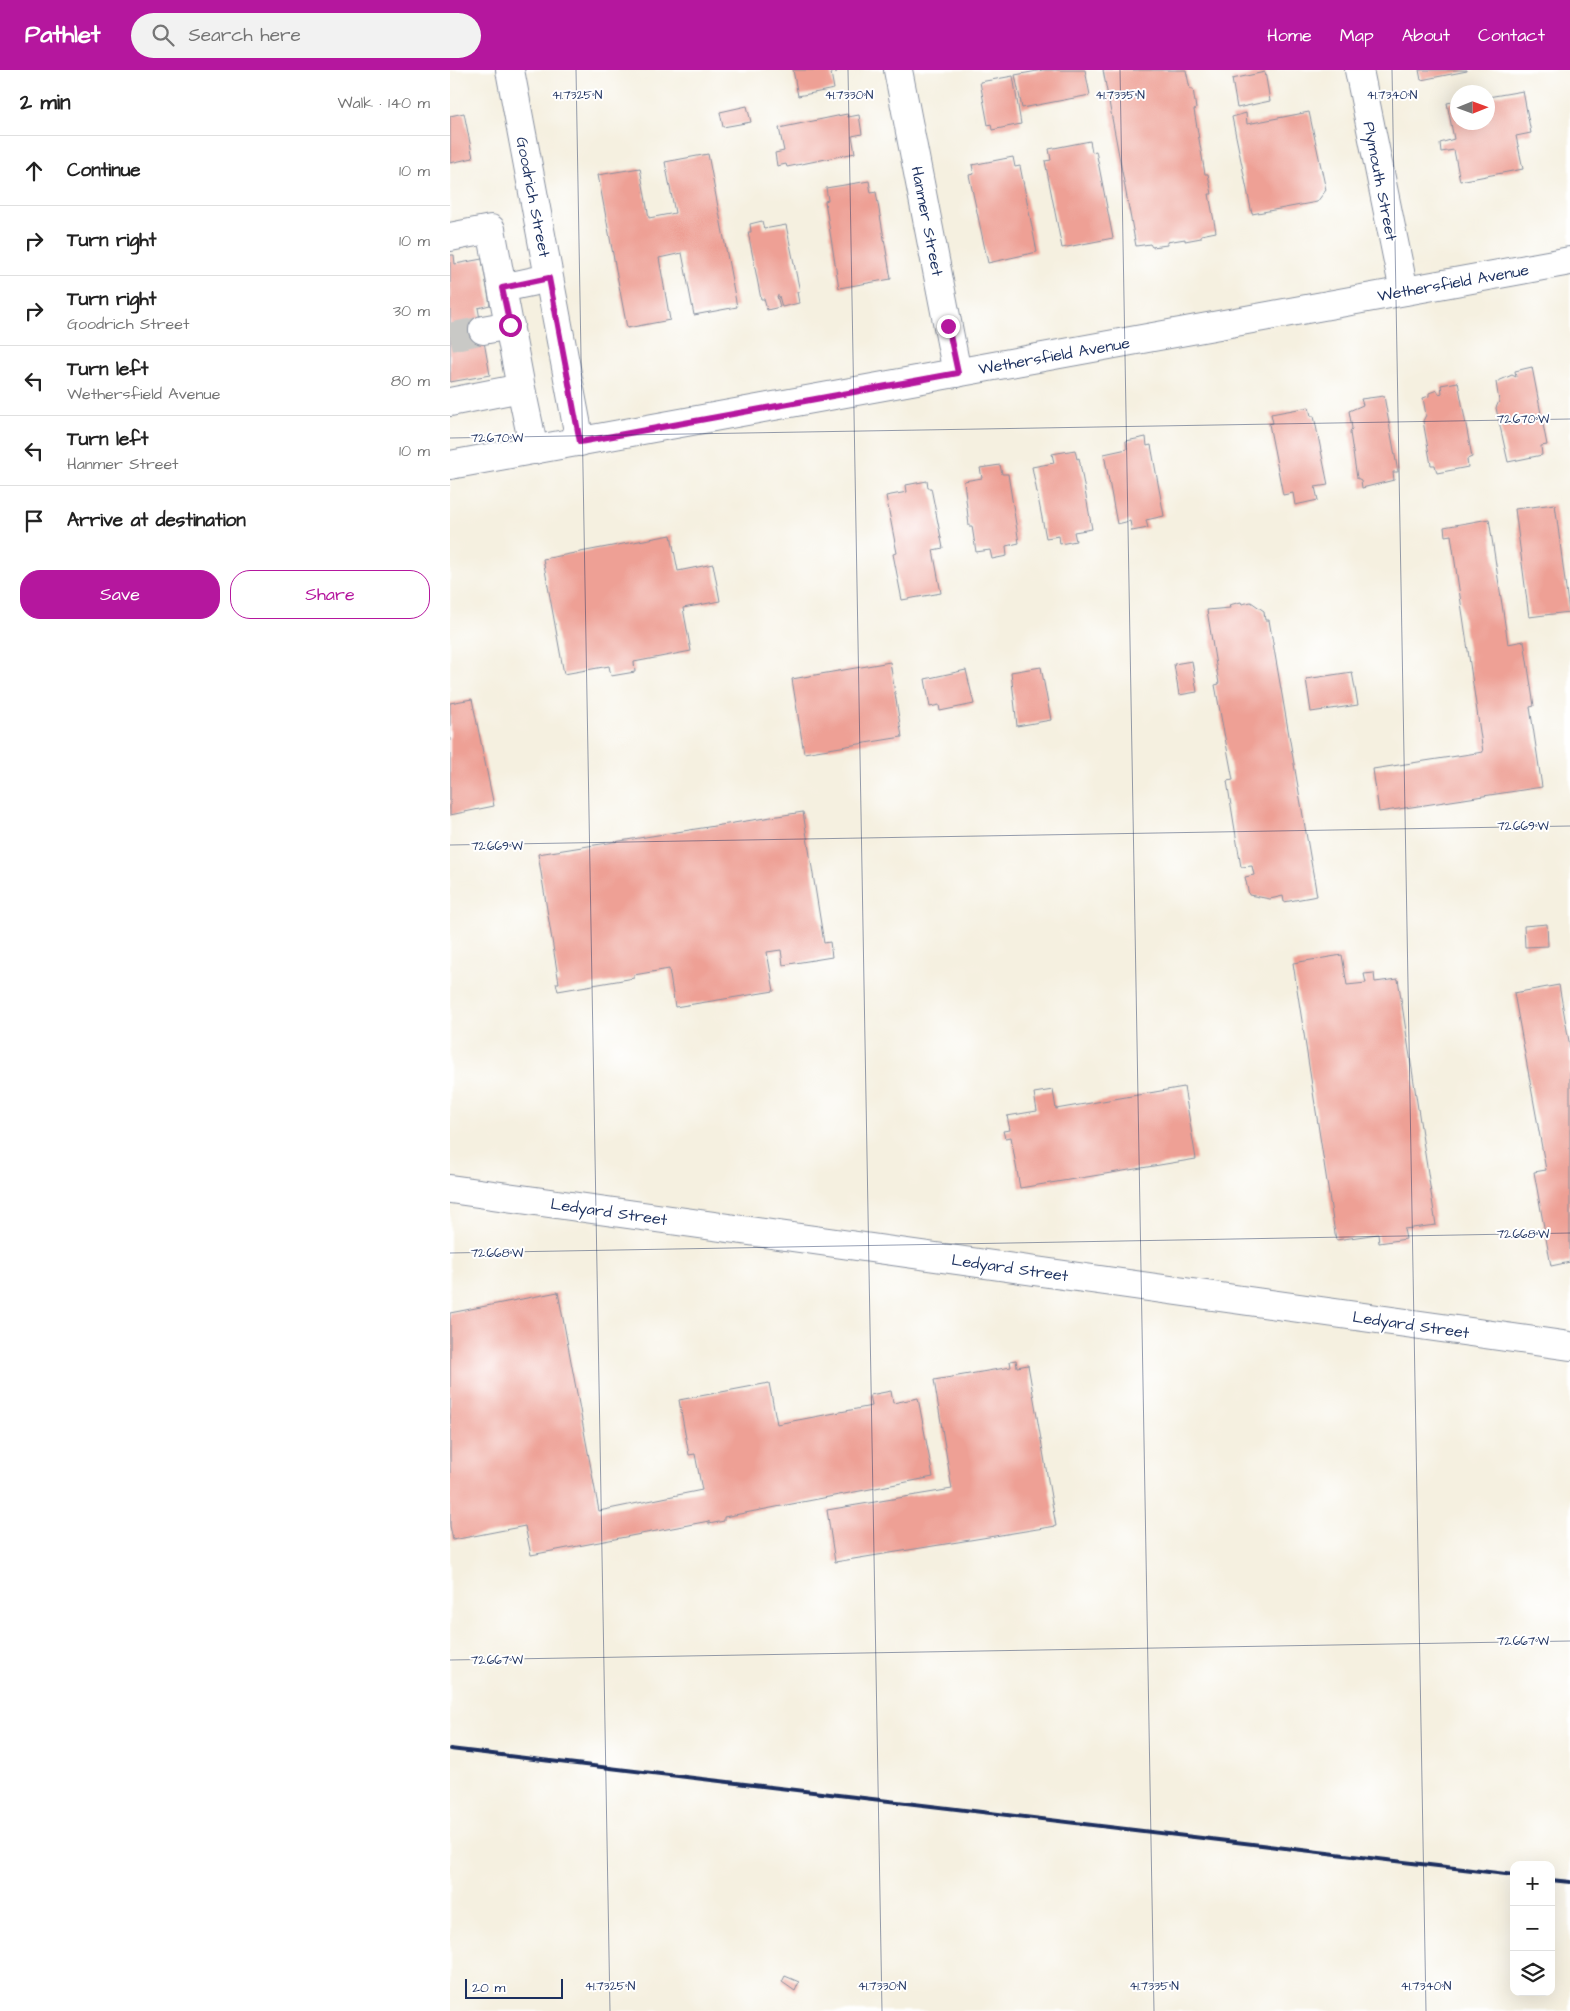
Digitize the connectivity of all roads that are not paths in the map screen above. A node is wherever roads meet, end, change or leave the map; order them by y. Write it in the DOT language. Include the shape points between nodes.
graph roads {
  1 [pos="510,70"];
  2 [pos="898,70"];
  3 [pos="1359,70"];
  4 [pos="450,237"];
  5 [pos="1570,261"];
  6 [pos="549,278"];
  7 [pos="502,288"];
  8 [pos="1404,291"];
  9 [pos="510,325"];
  10 [pos="482,330"];
  11 [pos="958,373"];
  12 [pos="520,388"];
  13 [pos="450,402"];
  14 [pos="580,442"];
  15 [pos="534,450"];
  16 [pos="450,465"];
  17 [pos="450,1188"];
  18 [pos="1570,1346"];
  1 -- 6 [label="street, Goodrich Street"];
  2 -- 11 [label="street, Hanmer Street"];
  3 -- 8 [label="street, Plymouth Street"];
  4 -- 7 [label="street" via="491,229"];
  5 -- 8 [label="street, Wethersfield Avenue"];
  6 -- 7 [label="street"];
  6 -- 14 [label="street, Goodrich Street"];
  7 -- 9 [label="street"];
  8 -- 11 [label="street, Wethersfield Avenue"];
  9 -- 10 [label="street"];
  9 -- 12 [label="street"];
  11 -- 14 [label="street, Wethersfield Avenue"];
  12 -- 13 [label="street"];
  12 -- 15 [label="street"];
  14 -- 15 [label="street, Wethersfield Avenue"];
  15 -- 16 [label="street, Wethersfield Avenue"];
  17 -- 18 [label="street, Ledyard Street"];
}
